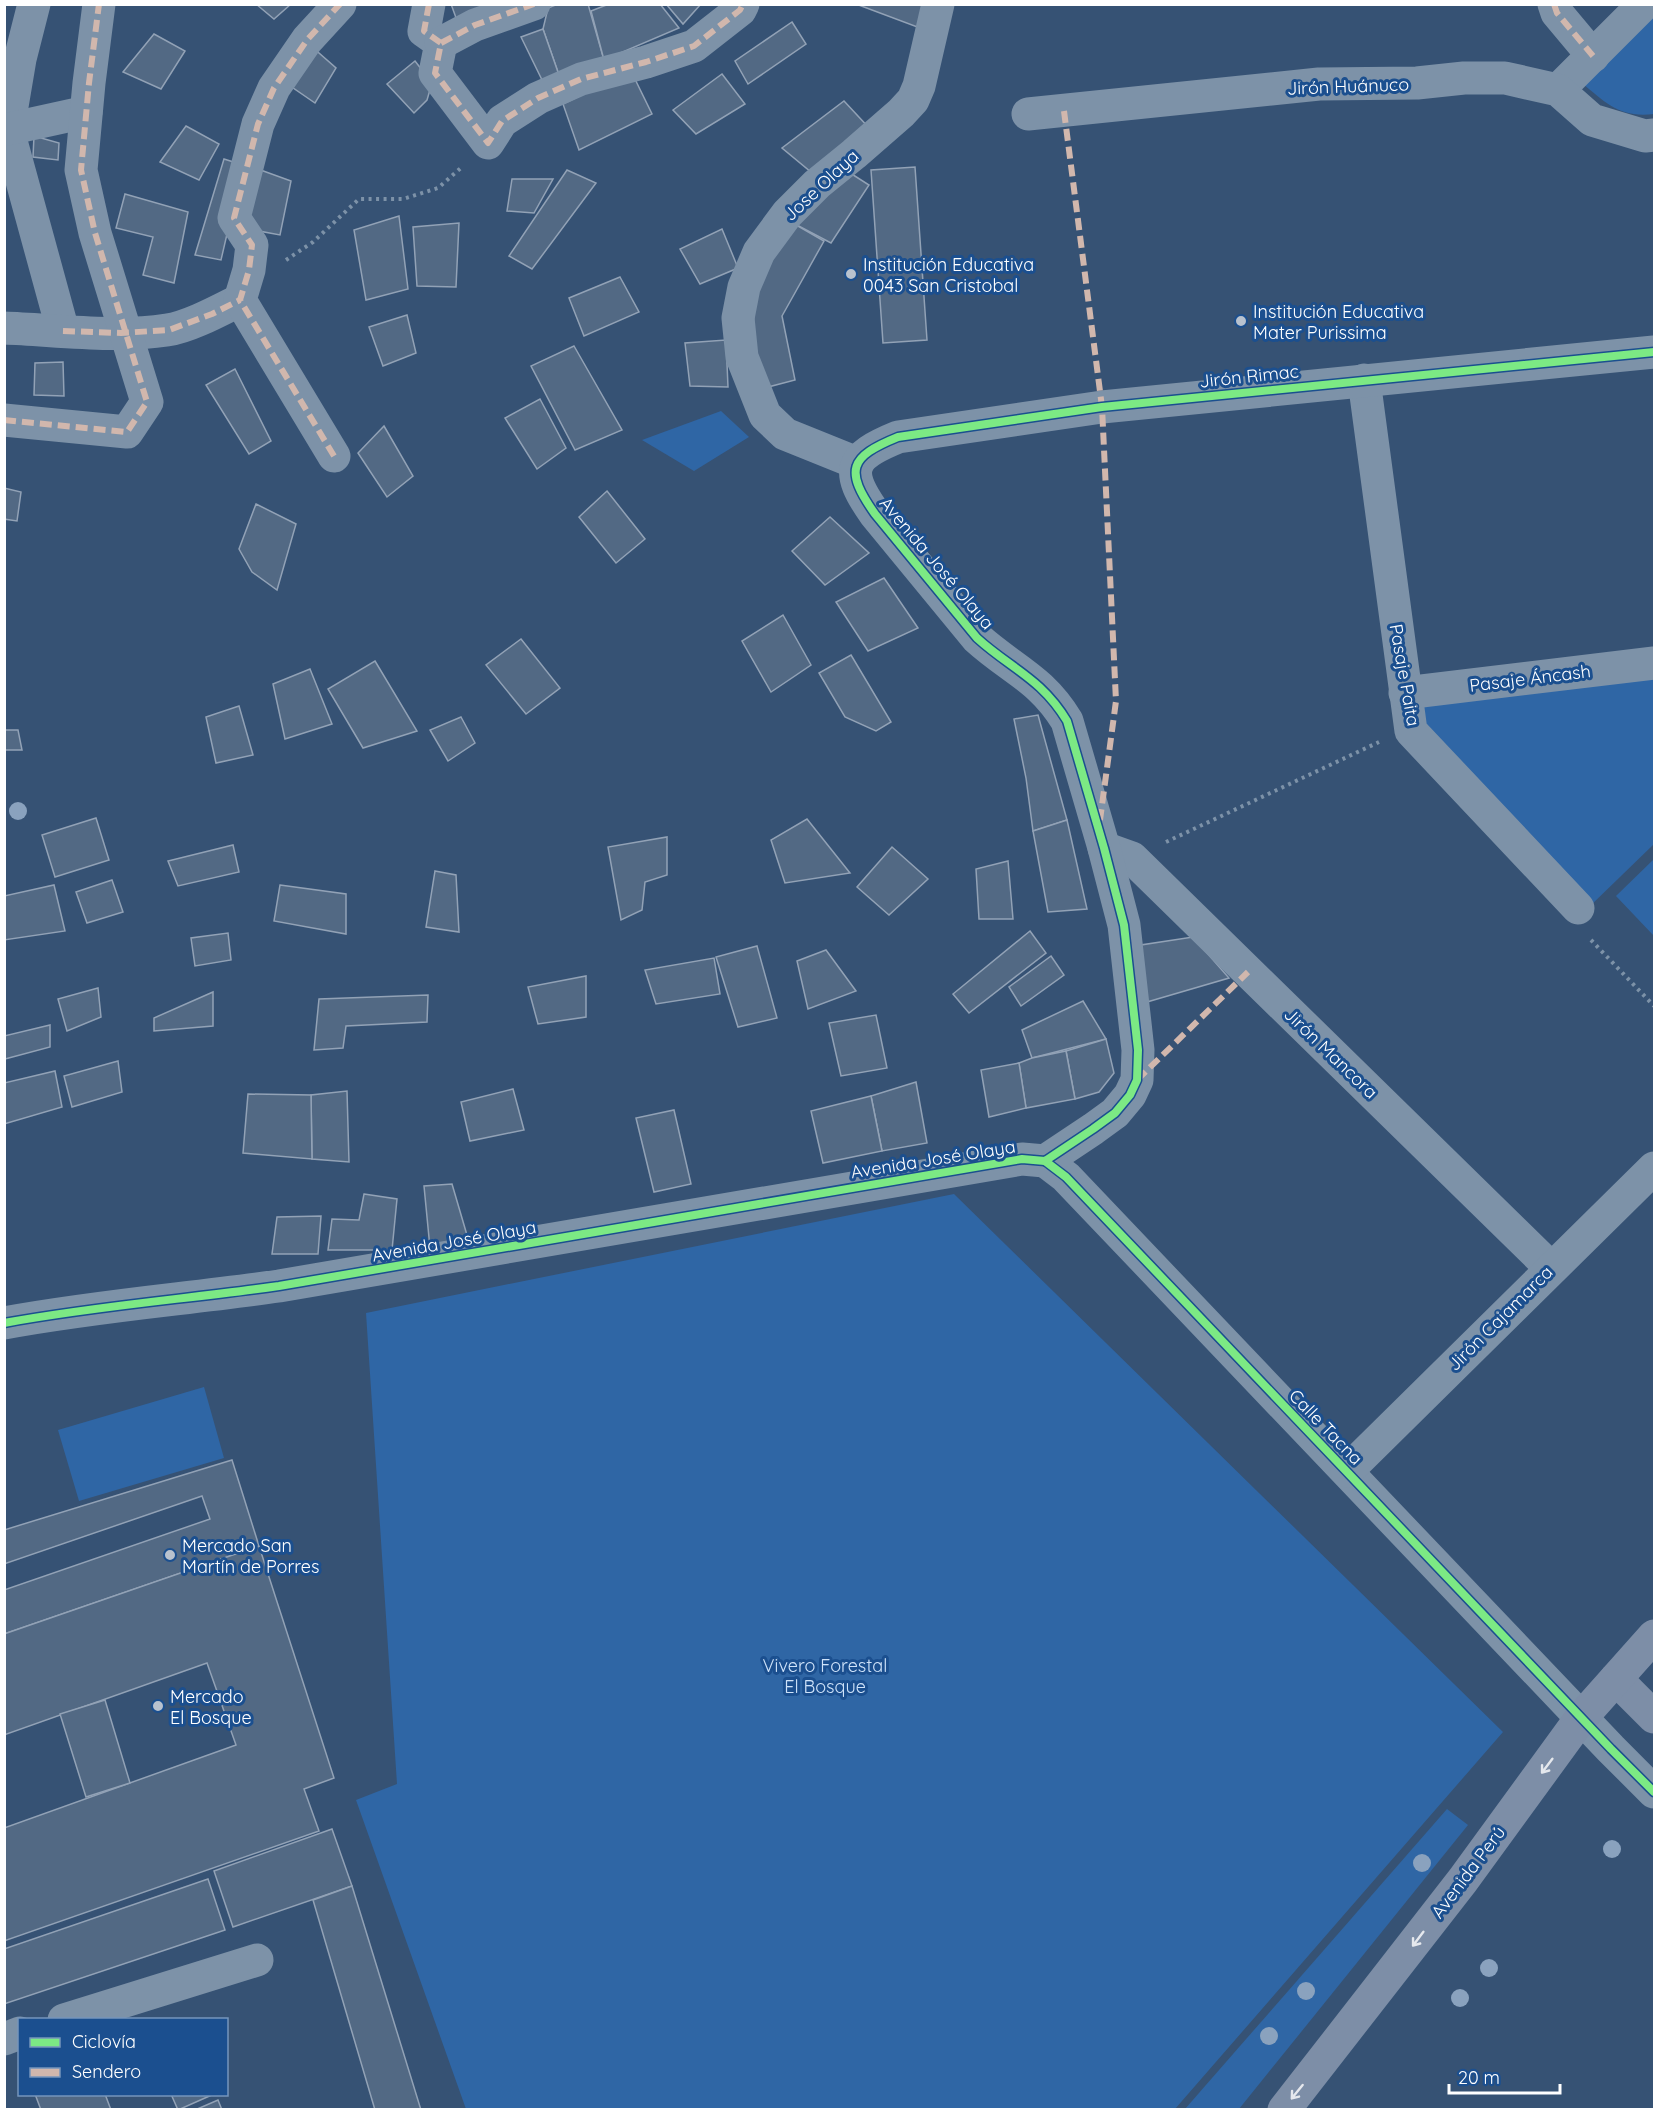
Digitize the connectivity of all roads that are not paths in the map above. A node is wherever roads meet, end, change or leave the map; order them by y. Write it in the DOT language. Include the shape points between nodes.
graph roads {
  1 [pos="34,4"];
  2 [pos="99,4"];
  3 [pos="340,4"];
  4 [pos="429,4"];
  5 [pos="534,4"];
  6 [pos="743,4"];
  7 [pos="938,4"];
  8 [pos="1554,4"];
  9 [pos="1644,4"];
  10 [pos="441,43"];
  11 [pos="1593,56"];
  12 [pos="1558,90"];
  13 [pos="86,112"];
  14 [pos="1028,114"];
  15 [pos="6,130"];
  16 [pos="1654,135"];
  17 [pos="245,285"];
  18 [pos="4,328"];
  19 [pos="63,331"];
  20 [pos="126,333"];
  21 [pos="1654,352"];
  22 [pos="1364,380"];
  23 [pos="4,420"];
  24 [pos="334,456"];
  25 [pos="857,464"];
  26 [pos="1654,663"];
  27 [pos="1405,693"];
  28 [pos="1118,853"];
  29 [pos="1578,908"];
  30 [pos="1045,1161"];
  31 [pos="1654,1167"];
  32 [pos="1551,1268"];
  33 [pos="4,1323"];
  34 [pos="1347,1471"];
  35 [pos="1652,1644"];
  36 [pos="1616,1679"];
  37 [pos="1654,1717"];
  38 [pos="1581,1718"];
  39 [pos="1654,1792"];
  40 [pos="257,1960"];
  41 [pos="67,2018"];
  42 [pos="1284,2109"];
  1 -- 15 [label="street"];
  2 -- 13 [label="street"];
  3 -- 17 [label="street" via="307,40 274,88 258,124 234,218 252,245"];
  4 -- 10 [label="street" via="424,31"];
  5 -- 10 [label="street" via="475,25"];
  6 -- 10 [label="street" via="694,46 581,79 538,98 501,121 488,143 435,73"];
  7 -- 25 [label="street, Jose Olaya" via="920,86 913,100 787,214 759,252 744,287 738,318 742,357 765,415 785,435"];
  8 -- 11 [label="street"];
  9 -- 11 [label="street"];
  11 -- 12 [label="street"];
  12 -- 14 [label="street, Jirón Huánuco" via="1505,78 1319,84"];
  12 -- 16 [label="street, Jirón Huánuco" via="1593,120 1645,136"];
  13 -- 15 [label="street"];
  13 -- 20 [label="street" via="81,170 95,233"];
  15 -- 19 [label="street"];
  17 -- 20 [label="street" via="212,314 169,330"];
  17 -- 24 [label="street"];
  18 -- 19 [label="street"];
  19 -- 20 [label="street"];
  20 -- 23 [label="street" via="147,402 127,432"];
  21 -- 22 [label="street, Jirón Rimac"];
  22 -- 25 [label="street, Jirón Rimac" via="1102,407 898,437 872,447"];
  22 -- 27 [label="street, Pasaje Paita"];
  25 -- 28 [label="street, Avenida José Olaya" via="855,473 862,495 964,622 990,650 1028,676 1056,703 1067,721"];
  26 -- 27 [label="street, Pasaje Áncash"];
  27 -- 29 [label="street, Pasaje Paita" via="1411,730"];
  28 -- 30 [label="street, Avenida José Olaya" via="1138,1050 1137,1080 1115,1113"];
  28 -- 32 [label="street, Jirón Mancora"];
  30 -- 33 [label="street, Avenida José Olaya" via="1022,1159 279,1286 85,1309"];
  30 -- 34 [label="street, Calle Tacna" via="1066,1177"];
  31 -- 32 [label="street, Jirón Cajamarca"];
  32 -- 34 [label="street, Jirón Cajamarca"];
  34 -- 38 [label="street, Calle Tacna"];
  35 -- 36 [label="main road, Avenida Perú"];
  36 -- 37 [label="main road"];
  36 -- 38 [label="main road, Avenida Perú"];
  38 -- 39 [label="street, Calle Tacna"];
  38 -- 42 [label="main road, Avenida Perú, one-way" via="1462,1880"];
  40 -- 41 [label="street"];
}
